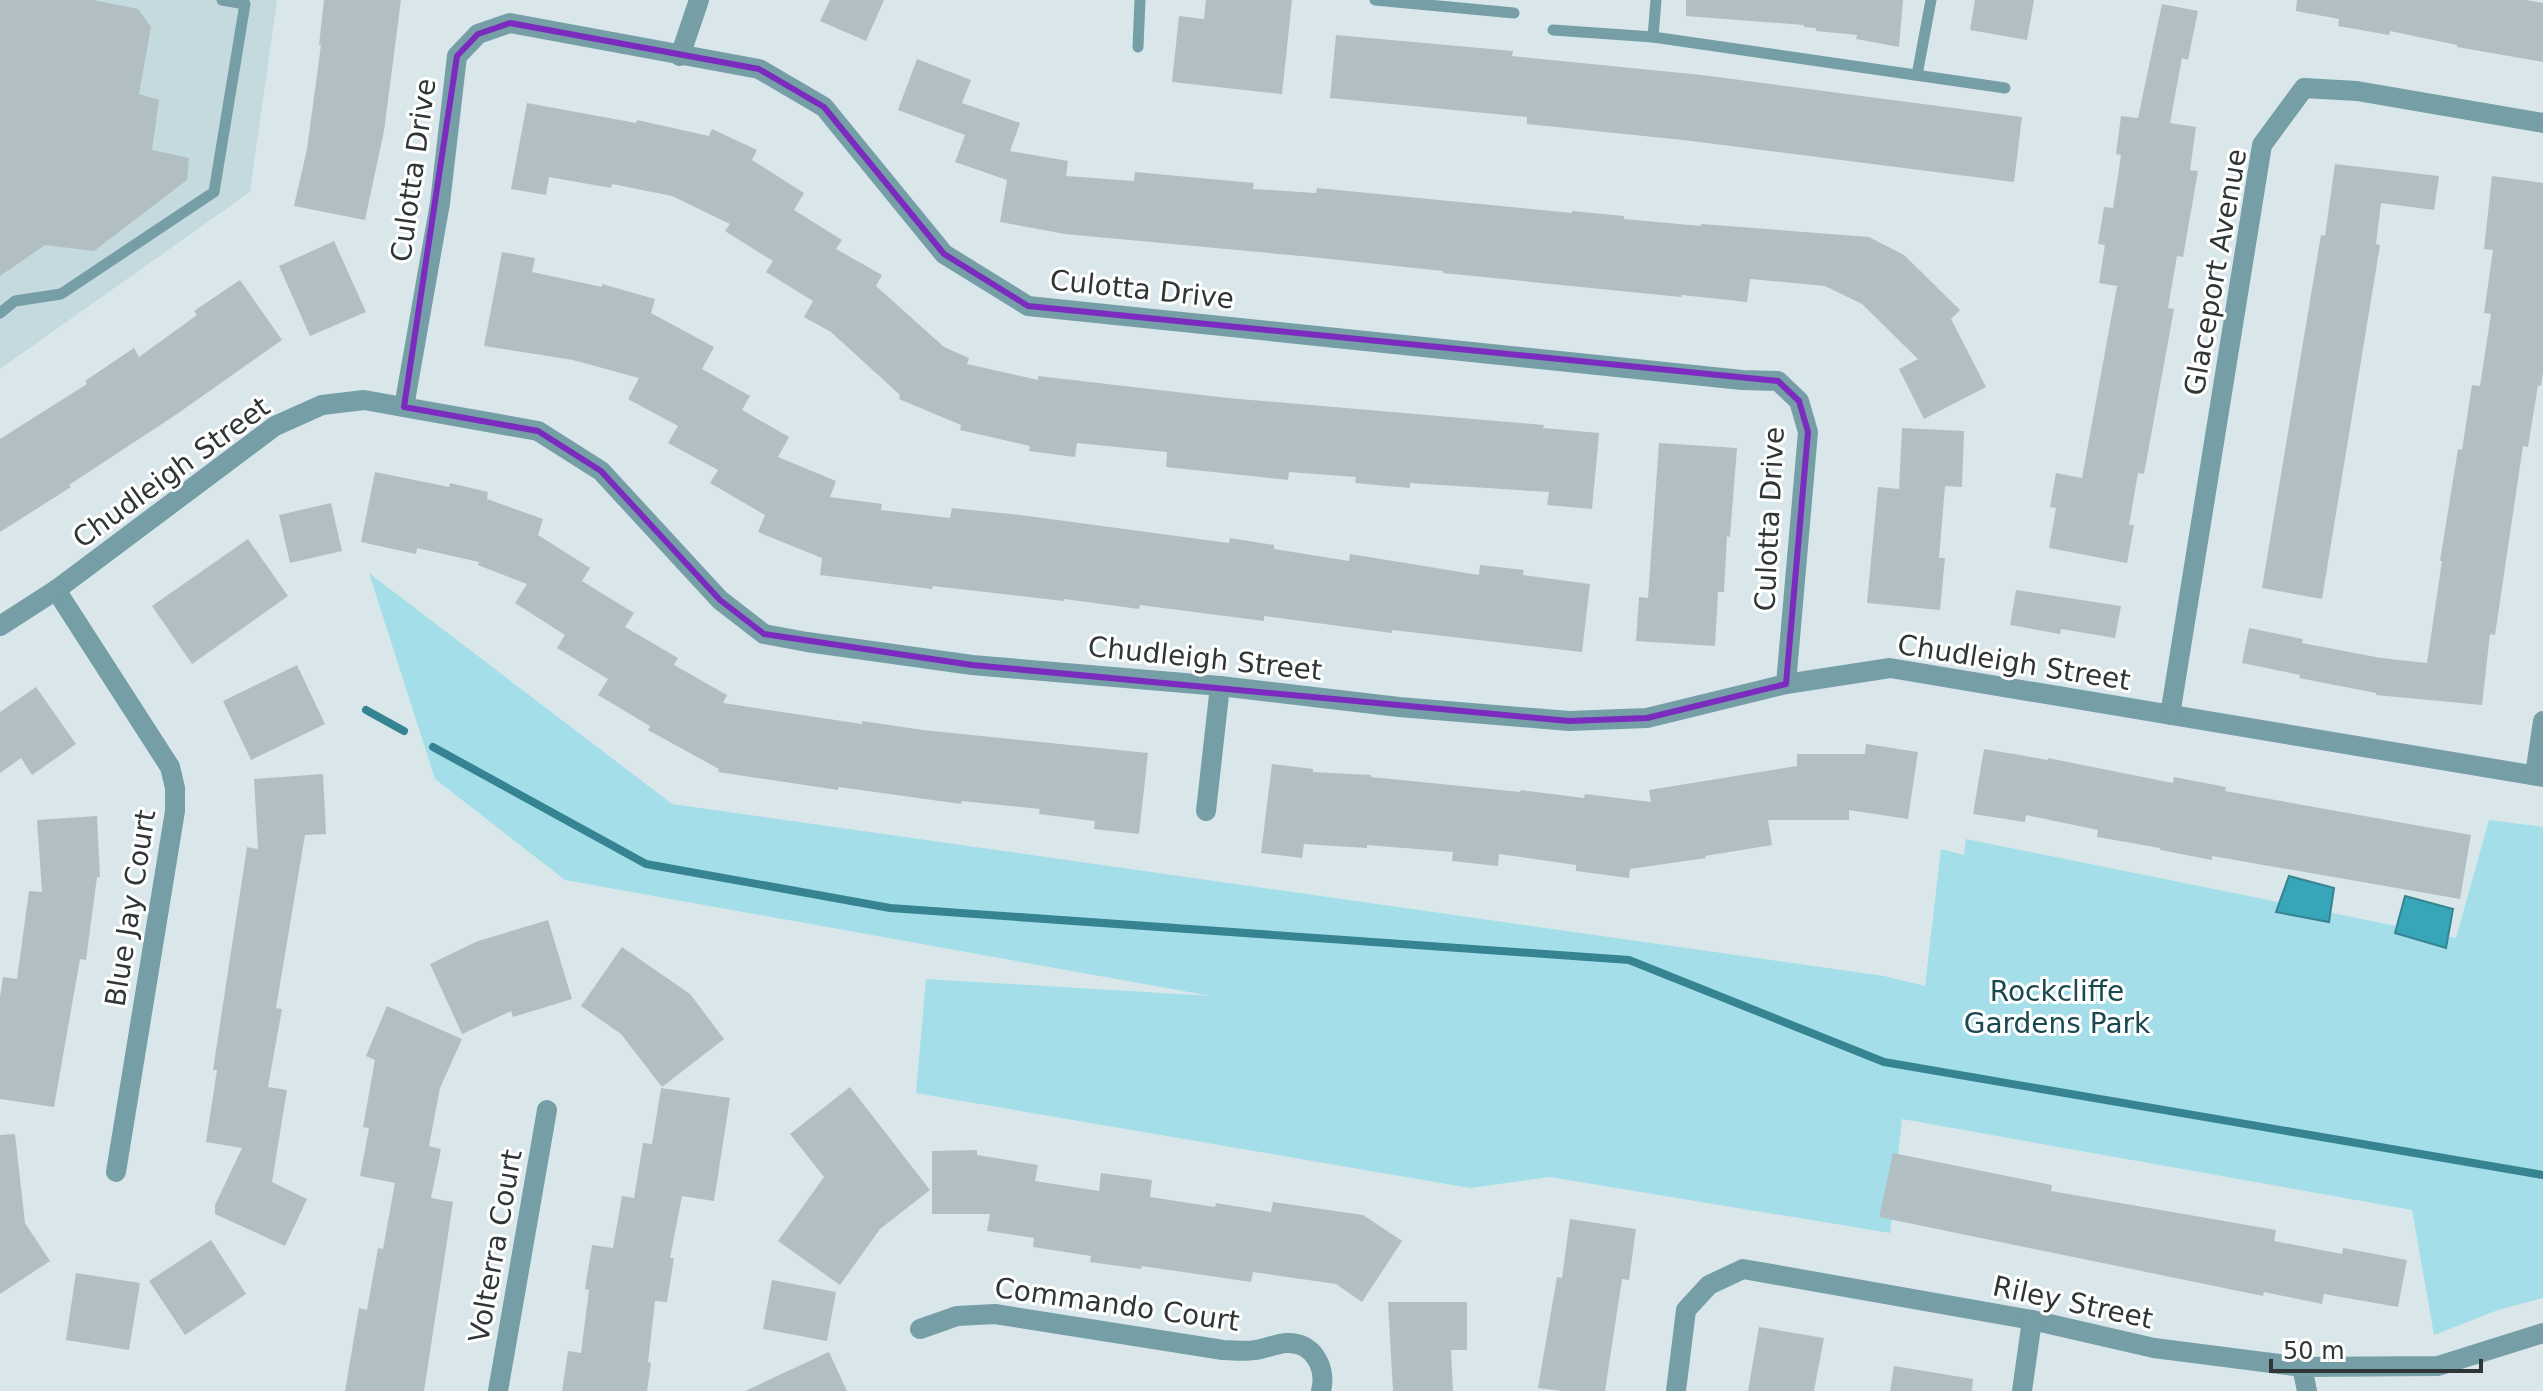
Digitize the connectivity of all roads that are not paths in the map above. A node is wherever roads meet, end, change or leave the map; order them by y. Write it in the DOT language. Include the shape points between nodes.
graph roads {
  1 [pos="222,0"];
  2 [pos="699,0"];
  3 [pos="1140,0"];
  4 [pos="1375,0"];
  5 [pos="1656,0"];
  6 [pos="1931,0"];
  7 [pos="1514,13"];
  8 [pos="1553,30"];
  9 [pos="1653,37"];
  10 [pos="1138,47"];
  11 [pos="680,56"];
  12 [pos="1917,75"];
  13 [pos="2005,88"];
  14 [pos="2543,123"];
  15 [pos="0,313"];
  16 [pos="404,407"];
  17 [pos="56,590"];
  18 [pos="0,626"];
  19 [pos="1786,684"];
  20 [pos="1220,686"];
  21 [pos="2170,715"];
  22 [pos="2543,721"];
  23 [pos="2539,776"];
  24 [pos="1206,811"];
  25 [pos="547,1110"];
  26 [pos="116,1172"];
  27 [pos="2032,1320"];
  28 [pos="920,1329"];
  29 [pos="2543,1333"];
  30 [pos="2302,1367"];
  31 [pos="498,1391"];
  32 [pos="1321,1391"];
  33 [pos="1676,1391"];
  34 [pos="2022,1391"];
  35 [pos="2307,1391"];
  1 -- 15 [label="lane" via="245,4 214,192 61,294 15,301"];
  2 -- 11 [label="street"];
  3 -- 10 [label="lane"];
  4 -- 7 [label="lane"];
  5 -- 9 [label="lane"];
  6 -- 12 [label="lane"];
  8 -- 9 [label="lane"];
  9 -- 12 [label="lane"];
  11 -- 16 [label="street, Culotta Drive" via="510,23 478,34 457,56 440,203"];
  11 -- 19 [label="street, Culotta Drive" via="759,69 824,107 944,254 1028,306 1778,381 1799,401 1808,432"];
  12 -- 13 [label="lane"];
  14 -- 21 [label="street, Glaceport Avenue" via="2357,91 2304,88 2262,145"];
  16 -- 17 [label="street, Chudleigh Street" via="364,400 322,405 275,426"];
  16 -- 20 [label="street, Chudleigh Street" via="538,431 601,471 720,600 764,634 972,665"];
  17 -- 18 [label="street, Chudleigh Street"];
  17 -- 26 [label="street, Blue Jay Court" via="170,767 175,788"];
  19 -- 20 [label="street, Chudleigh Street" via="1647,718 1569,721"];
  19 -- 21 [label="street, Chudleigh Street" via="1890,668"];
  20 -- 24 [label="street"];
  21 -- 23 [label="street, Chudleigh Street"];
  22 -- 23 [label="street"];
  25 -- 31 [label="street, Volterra Court"];
  27 -- 30 [label="street, Riley Street" via="2154,1348"];
  27 -- 33 [label="street, Riley Street" via="1743,1269 1709,1285 1686,1310"];
  27 -- 34 [label="street"];
  28 -- 32 [label="street, Commando Court" via="957,1316 995,1314 1223,1350 1297,1344 1320,1365"];
  29 -- 30 [label="street, Riley Street" via="2438,1366"];
  30 -- 35 [label="street"];
}
